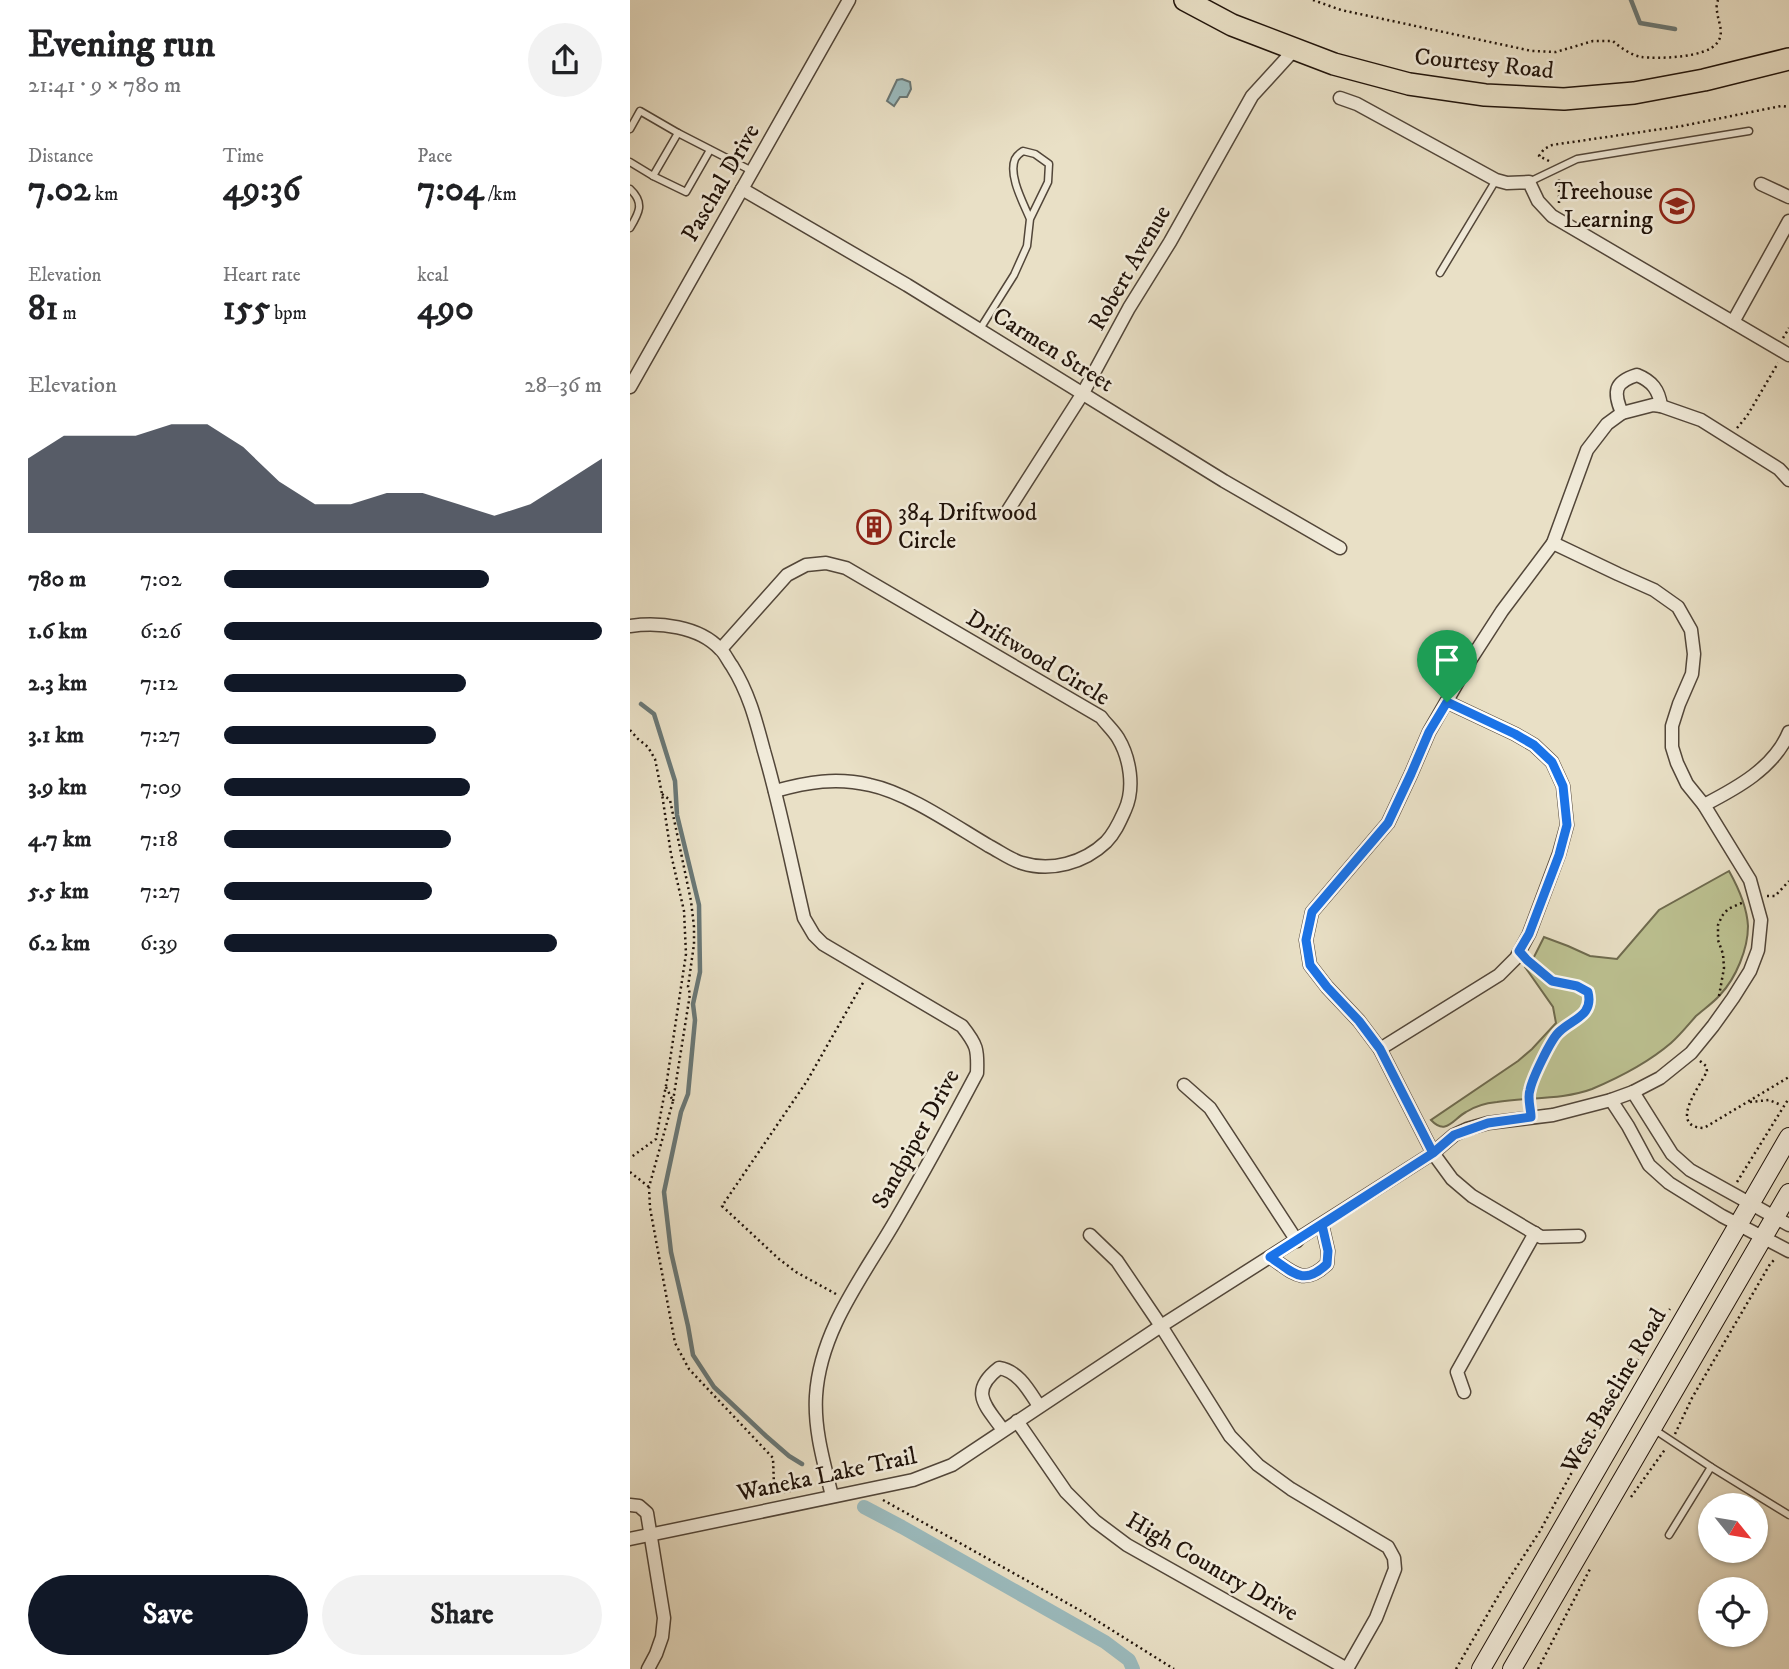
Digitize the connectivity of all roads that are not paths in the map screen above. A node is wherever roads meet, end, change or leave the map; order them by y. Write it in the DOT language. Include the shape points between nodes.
graph roads {
  1 [pos="849,0"];
  2 [pos="1185,0"];
  3 [pos="1294,50"];
  4 [pos="1789,59"];
  5 [pos="1340,98"];
  6 [pos="630,130"];
  7 [pos="1749,131"];
  8 [pos="678,133"];
  9 [pos="710,150"];
  10 [pos="630,162"];
  11 [pos="752,172"];
  12 [pos="653,176"];
  13 [pos="1496,180"];
  14 [pos="1529,183"];
  15 [pos="1761,184"];
  16 [pos="630,188"];
  17 [pos="742,189"];
  18 [pos="1789,197"];
  19 [pos="1030,219"];
  20 [pos="1789,221"];
  21 [pos="630,228"];
  22 [pos="1440,273"];
  23 [pos="1733,322"];
  24 [pos="980,329"];
  25 [pos="1785,356"];
  26 [pos="630,387"];
  27 [pos="1083,393"];
  28 [pos="1661,405"];
  29 [pos="1622,413"];
  30 [pos="1789,480"];
  31 [pos="1007,512"];
  32 [pos="1553,543"];
  33 [pos="1340,548"];
  34 [pos="630,625"];
  35 [pos="721,649"];
  36 [pos="1447,702"];
  37 [pos="1789,732"];
  38 [pos="775,791"];
  39 [pos="1704,806"];
  40 [pos="1380,1049"];
  41 [pos="1184,1085"];
  42 [pos="1633,1092"];
  43 [pos="1611,1100"];
  44 [pos="1789,1137"];
  45 [pos="1433,1153"];
  46 [pos="1789,1193"];
  47 [pos="1751,1203"];
  48 [pos="1782,1221"];
  49 [pos="1739,1224"];
  50 [pos="1322,1225"];
  51 [pos="1535,1233"];
  52 [pos="1090,1235"];
  53 [pos="1579,1236"];
  54 [pos="1763,1237"];
  55 [pos="1297,1241"];
  56 [pos="1789,1251"];
  57 [pos="1270,1257"];
  58 [pos="1161,1326"];
  59 [pos="1464,1392"];
  60 [pos="1040,1406"];
  61 [pos="1017,1421"];
  62 [pos="1653,1429"];
  63 [pos="1003,1430"];
  64 [pos="1711,1467"];
  65 [pos="831,1490"];
  66 [pos="630,1505"];
  67 [pos="1789,1515"];
  68 [pos="650,1535"];
  69 [pos="1670,1535"];
  70 [pos="630,1539"];
  71 [pos="648,1669"];
  72 [pos="1347,1669"];
  73 [pos="1481,1669"];
  74 [pos="1512,1669"];
  1 -- 11 [label="street, Paschal Drive"];
  2 -- 3 [label="main road, Courtesy Road"];
  3 -- 4 [label="main road, Courtesy Road" via="1409,84 1485,95 1564,99 1634,93"];
  3 -- 27 [label="street, Robert Avenue" via="1252,96"];
  5 -- 13 [label="street"];
  6 -- 8 [label="lane" via="640,111"];
  7 -- 14 [label="lane" via="1577,159"];
  8 -- 9 [label="lane"];
  8 -- 12 [label="lane"];
  9 -- 11 [label="lane"];
  9 -- 12 [label="lane" via="686,192"];
  10 -- 12 [label="lane"];
  11 -- 17 [label="street, Paschal Drive"];
  13 -- 14 [label="street"];
  13 -- 22 [label="lane"];
  14 -- 23 [label="street" via="1552,216"];
  15 -- 18 [label="street"];
  16 -- 21 [label="lane" via="639,204"];
  17 -- 24 [label="street, Carmen Street"];
  17 -- 26 [label="street, Paschal Drive"];
  19 -- 19 [label="lane" via="1048,183 1049,164 1023,151 1015,158 1013,171"];
  19 -- 24 [label="lane" via="1027,246 1014,275"];
  20 -- 23 [label="street"];
  23 -- 25 [label="street"];
  24 -- 27 [label="street, Carmen Street"];
  27 -- 31 [label="street, Robert Avenue"];
  27 -- 33 [label="street, Carmen Street"];
  28 -- 29 [label="street"];
  28 -- 29 [label="street" via="1653,384 1637,375 1618,386"];
  28 -- 30 [label="street" via="1701,420"];
  29 -- 32 [label="street" via="1587,450"];
  32 -- 36 [label="street" via="1502,611"];
  32 -- 39 [label="street, Waneka Lake Trail" via="1654,590 1678,607 1691,629 1692,674 1672,726 1672,747 1687,784"];
  34 -- 35 [label="street, Sandpiper Drive" via="684,629"];
  35 -- 38 [label="street, Sandpiper Drive" via="752,707"];
  35 -- 38 [label="street, Driftwood Circle" via="787,575 806,565 846,568 1101,717 1117,736 1130,778 1128,803 1107,841 1069,864 1044,867 1019,863 901,796 871,785 839,780"];
  36 -- 40 [label="street" via="1388,823 1312,912 1306,940 1310,965"];
  36 -- 40 [label="street" via="1515,734 1552,762 1563,786 1567,825 1529,934 1516,958 1499,975"];
  37 -- 39 [label="street" via="1764,767"];
  38 -- 65 [label="street, Sandpiper Drive" via="804,918 814,935 961,1026 978,1054 977,1073 830,1336 816,1397 817,1432"];
  39 -- 42 [label="street, Waneka Lake Trail" via="1750,880 1761,920 1758,950 1733,998 1691,1053"];
  40 -- 45 [label="street"];
  41 -- 55 [label="street" via="1209,1108"];
  42 -- 43 [label="street, Waneka Lake Trail"];
  42 -- 47 [label="street" via="1672,1154 1689,1170"];
  43 -- 45 [label="street, Waneka Lake Trail" via="1467,1129"];
  43 -- 49 [label="street" via="1649,1165 1669,1183"];
  44 -- 47 [label="main road, West Baseline Road"];
  45 -- 50 [label="street, Waneka Lake Trail"];
  45 -- 51 [label="street" via="1472,1196"];
  46 -- 48 [label="main road"];
  47 -- 48 [label="street"];
  47 -- 49 [label="main road, West Baseline Road"];
  48 -- 54 [label="main road"];
  49 -- 54 [label="street"];
  49 -- 73 [label="main road, West Baseline Road"];
  50 -- 55 [label="street, Waneka Lake Trail"];
  50 -- 57 [label="street" via="1327,1264 1317,1273 1294,1274"];
  51 -- 53 [label="street" via="1541,1237"];
  51 -- 59 [label="street" via="1457,1373"];
  52 -- 58 [label="street" via="1117,1261"];
  54 -- 56 [label="street"];
  54 -- 62 [label="main road"];
  55 -- 57 [label="street, Waneka Lake Trail"];
  57 -- 58 [label="street, Waneka Lake Trail"];
  58 -- 60 [label="street, Waneka Lake Trail"];
  58 -- 72 [label="street" via="1230,1436 1258,1465 1388,1547 1394,1558 1395,1569 1376,1618"];
  60 -- 61 [label="street, Waneka Lake Trail"];
  60 -- 63 [label="street" via="1016,1374 999,1368 983,1385 981,1396"];
  61 -- 63 [label="street, Waneka Lake Trail"];
  61 -- 72 [label="street, High Country Drive" via="1066,1492 1095,1521 1127,1545"];
  62 -- 64 [label="lane"];
  62 -- 74 [label="main road"];
  63 -- 65 [label="street, Waneka Lake Trail" via="939,1471 913,1480"];
  64 -- 67 [label="lane"];
  64 -- 69 [label="lane"];
  65 -- 68 [label="street, Waneka Lake Trail"];
  66 -- 68 [label="street" via="647,1513"];
  68 -- 70 [label="street, Waneka Lake Trail"];
  68 -- 71 [label="street" via="664,1618 662,1637"];
}
